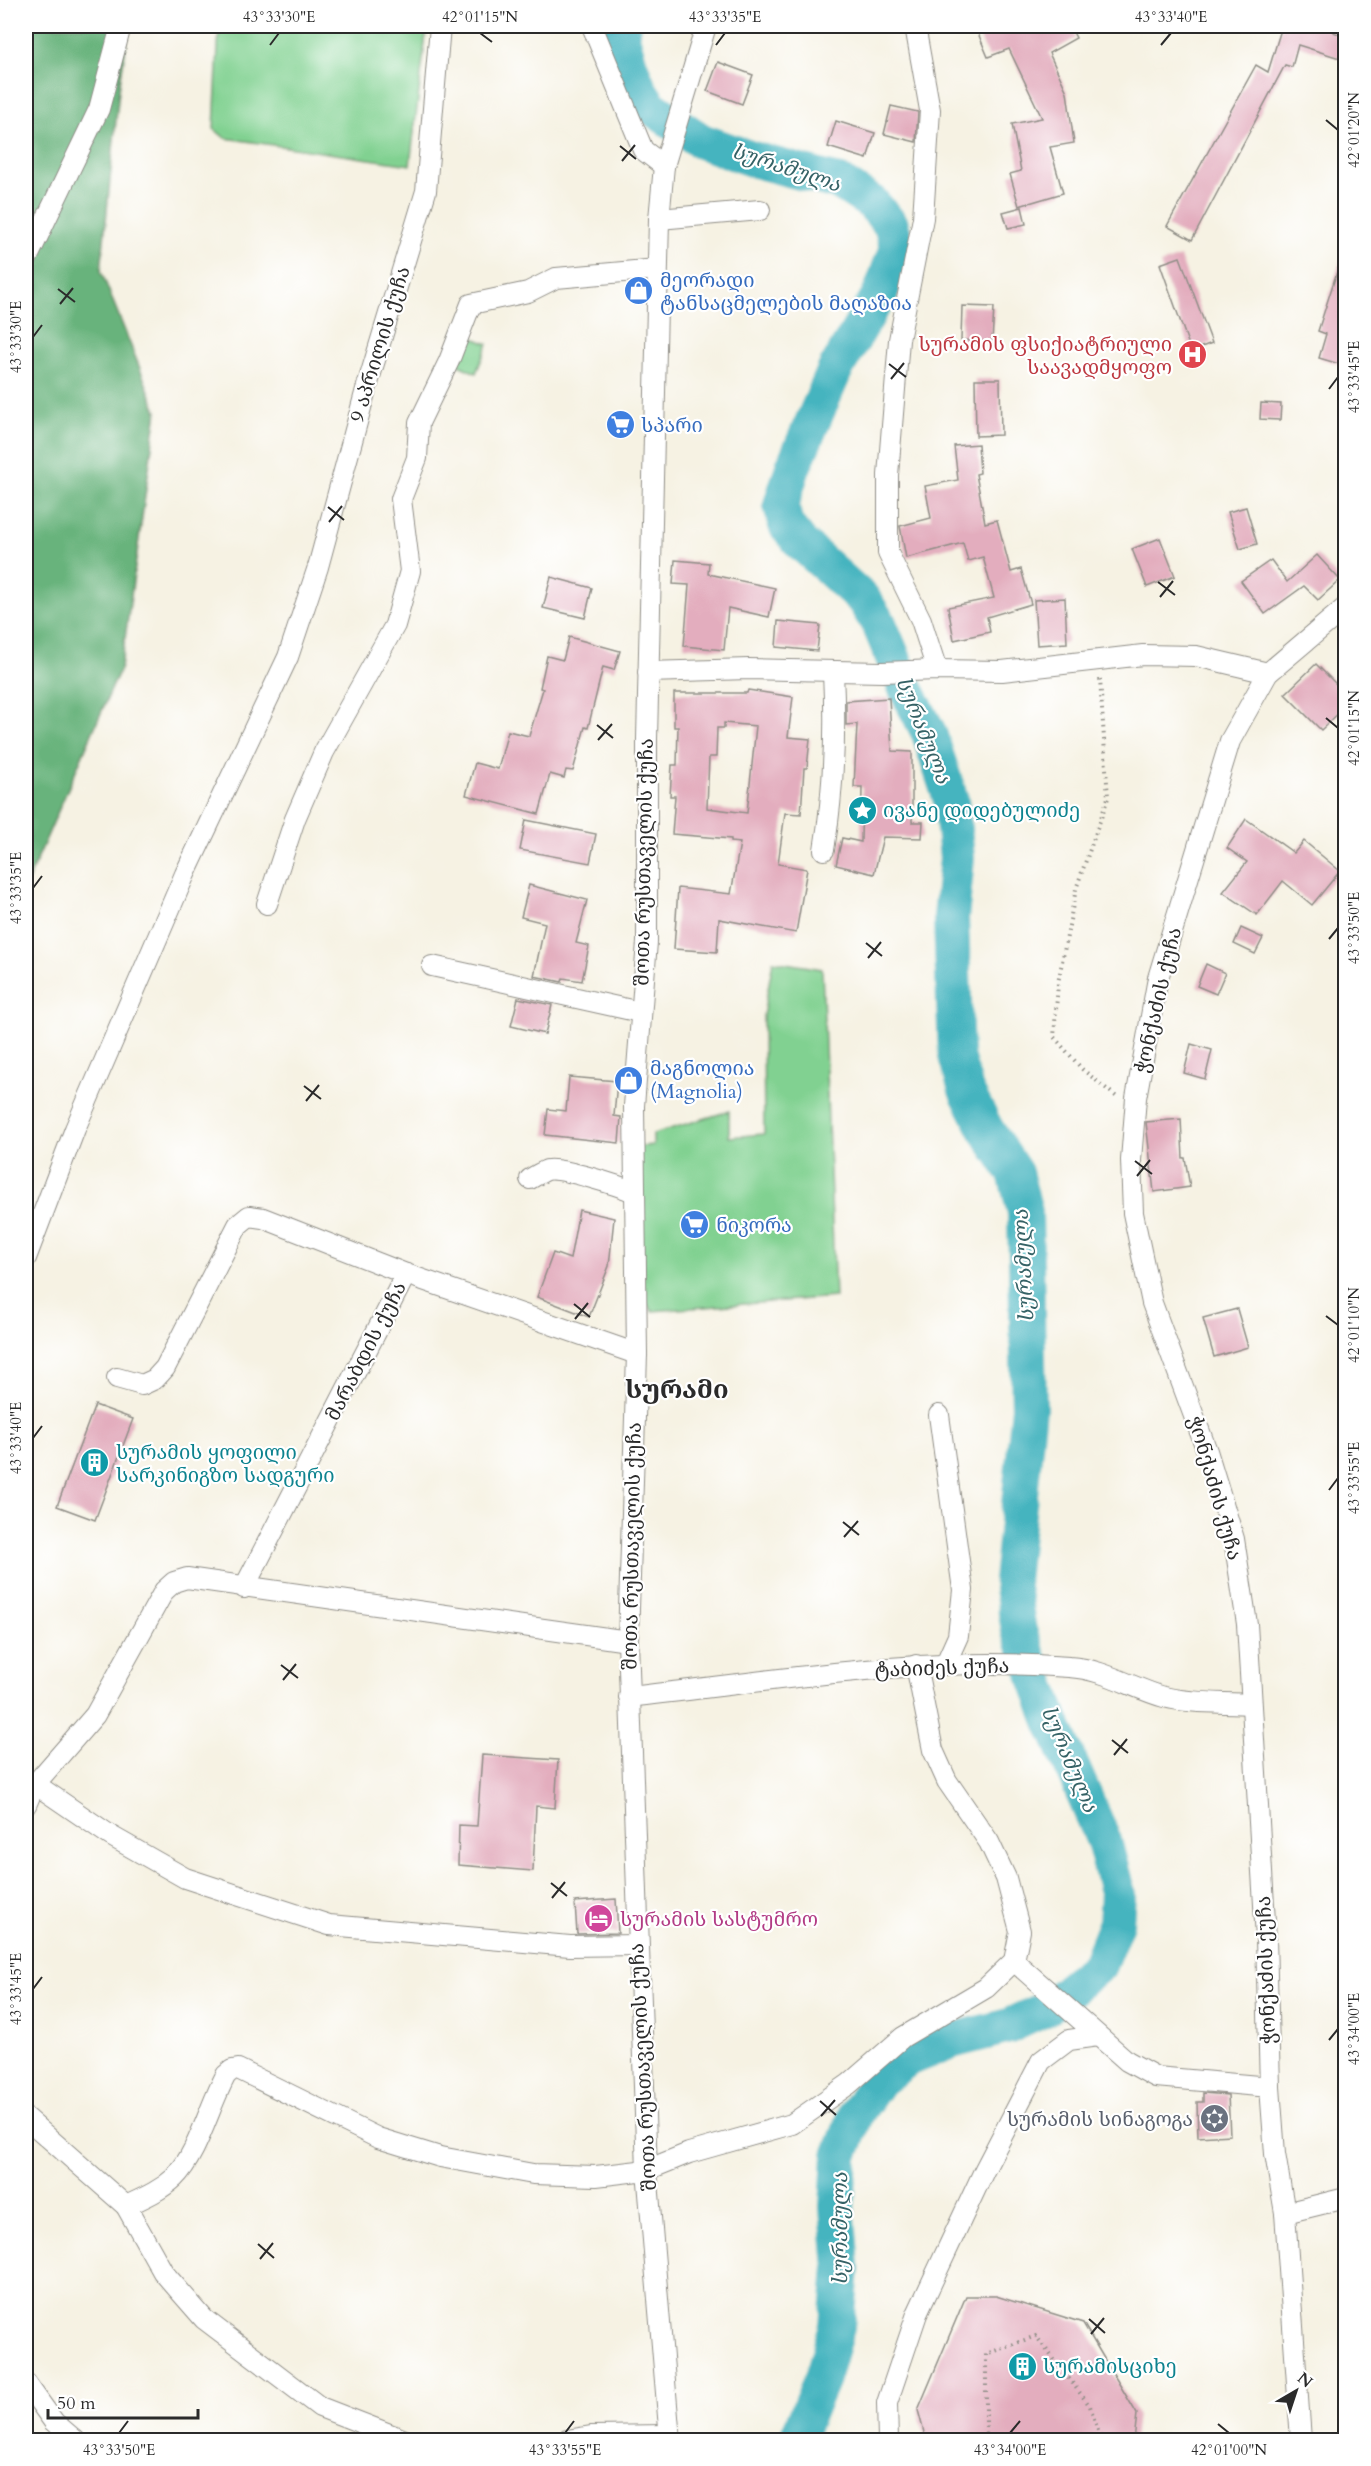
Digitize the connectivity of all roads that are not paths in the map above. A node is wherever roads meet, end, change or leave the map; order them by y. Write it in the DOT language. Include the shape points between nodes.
graph roads {
  1 [pos="121,26"];
  2 [pos="440,26"];
  3 [pos="592,26"];
  4 [pos="706,26"];
  5 [pos="915,26"];
  6 [pos="665,166"];
  7 [pos="760,210"];
  8 [pos="659,219"];
  9 [pos="26,261"];
  10 [pos="657,269"];
  11 [pos="1345,608"];
  12 [pos="933,670"];
  13 [pos="648,672"];
  14 [pos="833,672"];
  15 [pos="1268,673"];
  16 [pos="824,850"];
  17 [pos="267,904"];
  18 [pos="432,966"];
  19 [pos="640,1012"];
  20 [pos="530,1179"];
  21 [pos="634,1192"];
  22 [pos="26,1258"];
  23 [pos="405,1274"];
  24 [pos="637,1354"];
  25 [pos="117,1378"];
  26 [pos="939,1415"];
  27 [pos="244,1588"];
  28 [pos="628,1641"];
  29 [pos="916,1665"];
  30 [pos="945,1665"];
  31 [pos="628,1698"];
  32 [pos="1251,1704"];
  33 [pos="35,1784"];
  34 [pos="26,1804"];
  35 [pos="637,1945"];
  36 [pos="1014,1961"];
  37 [pos="1092,2030"];
  38 [pos="1270,2087"];
  39 [pos="26,2118"];
  40 [pos="647,2170"];
  41 [pos="1346,2198"];
  42 [pos="126,2206"];
  43 [pos="1285,2213"];
  44 [pos="26,2383"];
  45 [pos="669,2438"];
  46 [pos="75,2440"];
  47 [pos="405,2440"];
  48 [pos="567,2440"];
  49 [pos="888,2440"];
  50 [pos="1301,2440"];
  1 -- 9 [label="street" via="99,109"];
  2 -- 22 [label="street, 9 აპრილის ქუჩა" via="426,191 318,567 288,657 180,885 75,1128"];
  3 -- 6 [label="street" via="643,150"];
  4 -- 6 [label="street, შოთა რუსთაველის ქუჩა"];
  5 -- 12 [label="street" via="930,110 923,218 899,340 888,475 888,553 921,620"];
  6 -- 8 [label="street, შოთა რუსთაველის ქუჩა"];
  7 -- 8 [label="street"];
  8 -- 10 [label="street, შოთა რუსთაველის ქუჩა"];
  10 -- 13 [label="street, შოთა რუსთაველის ქუჩა"];
  10 -- 17 [label="street" via="556,278 528,292 471,304 419,423 417,458 401,499 410,571 395,626 320,762 295,819"];
  11 -- 15 [label="street"];
  12 -- 14 [label="street"];
  12 -- 15 [label="street" via="1002,671 1143,655 1196,656"];
  13 -- 14 [label="street"];
  13 -- 19 [label="street, შოთა რუსთაველის ქუჩა" via="647,942"];
  14 -- 16 [label="street" via="833,789"];
  15 -- 32 [label="street, ჭონქაძის ქუჩა" via="1226,752 1158,978 1136,1098 1131,1160 1133,1213 1152,1303 1208,1451 1234,1539 1247,1624"];
  18 -- 19 [label="street"];
  19 -- 21 [label="street, შოთა რუსთაველის ქუჩა"];
  20 -- 21 [label="street" via="549,1170 609,1181"];
  21 -- 24 [label="street, შოთა რუსთაველის ქუჩა"];
  23 -- 24 [label="street"];
  23 -- 25 [label="street" via="263,1218 249,1216 238,1225 165,1368 142,1385"];
  23 -- 27 [label="street, მარაბდის ქუჩა"];
  24 -- 28 [label="street, შოთა რუსთაველის ქუჩა"];
  26 -- 30 [label="street" via="963,1590 958,1636"];
  27 -- 28 [label="street"];
  27 -- 33 [label="street" via="187,1578 164,1591 94,1715"];
  28 -- 31 [label="street, შოთა რუსთაველის ქუჩა"];
  29 -- 30 [label="street, ტაბიძეს ქუჩა"];
  29 -- 31 [label="street, ტაბიძეს ქუჩა"];
  29 -- 36 [label="street" via="933,1750 947,1781 989,1842 1006,1878 1020,1931"];
  30 -- 32 [label="street, ტაბიძეს ქუჩა" via="1071,1667 1112,1675 1165,1697"];
  31 -- 35 [label="street, შოთა რუსთაველის ქუჩა"];
  32 -- 38 [label="street, ჭონქაძის ქუჩა" via="1266,1938"];
  33 -- 34 [label="street"];
  33 -- 35 [label="street" via="111,1836 185,1878 329,1925 570,1946"];
  35 -- 40 [label="street, შოთა რუსთაველის ქუჩა"];
  36 -- 37 [label="street"];
  36 -- 40 [label="street" via="986,1988 903,2037 849,2084 792,2124 689,2152"];
  37 -- 38 [label="street" via="1127,2061 1156,2077"];
  37 -- 49 [label="street" via="1041,2061 984,2171 917,2314 887,2403"];
  38 -- 43 [label="street, ჭონქაძის ქუჩა"];
  39 -- 42 [label="street"];
  40 -- 42 [label="street" via="596,2176 533,2174 440,2157 378,2138 238,2069 226,2075 188,2157 174,2177 157,2191"];
  40 -- 45 [label="street, შოთა რუსთაველის ქუჩა"];
  41 -- 43 [label="street"];
  42 -- 47 [label="street" via="163,2272 204,2319 320,2407"];
  43 -- 50 [label="street, ჭონქაძის ქუჩა"];
  44 -- 46 [label="street" via="54,2422"];
  45 -- 48 [label="street" via="591,2436"];
}
